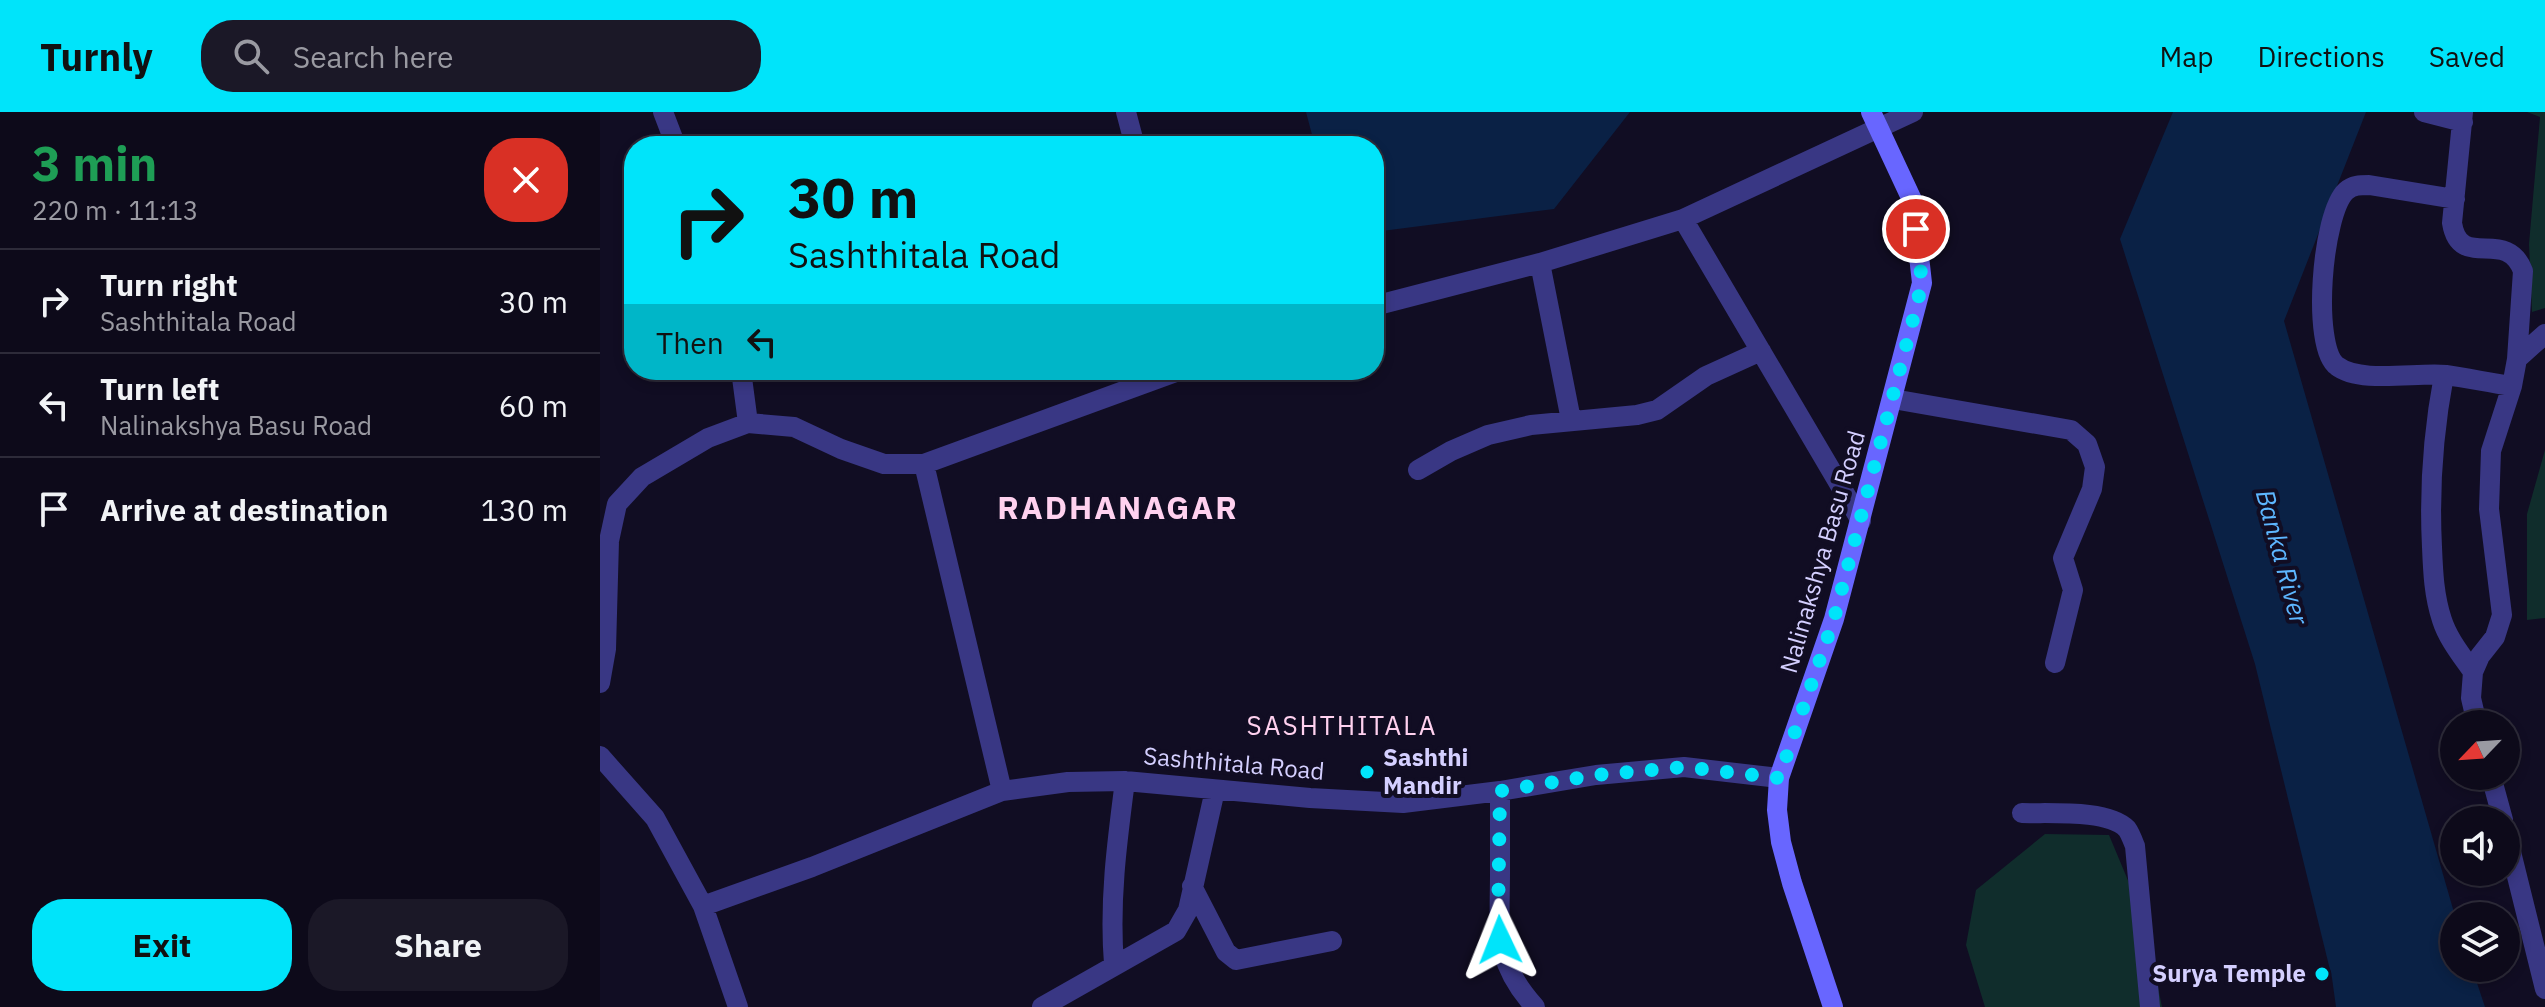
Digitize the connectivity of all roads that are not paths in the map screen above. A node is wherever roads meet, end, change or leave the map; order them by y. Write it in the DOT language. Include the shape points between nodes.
graph roads {
  1 [pos="663,112"];
  2 [pos="1126,112"];
  3 [pos="1913,112"];
  4 [pos="2424,112"];
  5 [pos="2463,117"];
  6 [pos="1876,120"];
  7 [pos="672,136"];
  8 [pos="1132,136"];
  9 [pos="2455,199"];
  10 [pos="1683,219"];
  11 [pos="1540,263"];
  12 [pos="1384,303"];
  13 [pos="2545,334"];
  14 [pos="1761,351"];
  15 [pos="2517,359"];
  16 [pos="2444,375"];
  17 [pos="742,380"];
  18 [pos="1154,380"];
  19 [pos="2512,386"];
  20 [pos="1893,399"];
  21 [pos="1571,420"];
  22 [pos="748,423"];
  23 [pos="924,464"];
  24 [pos="1418,470"];
  25 [pos="1861,521"];
  26 [pos="2055,663"];
  27 [pos="2473,672"];
  28 [pos="600,683"];
  29 [pos="2474,710"];
  30 [pos="600,756"];
  31 [pos="1779,778"];
  32 [pos="1125,781"];
  33 [pos="1215,790"];
  34 [pos="1002,791"];
  35 [pos="1500,791"];
  36 [pos="2022,813"];
  37 [pos="1192,886"];
  38 [pos="2519,886"];
  39 [pos="703,906"];
  40 [pos="1332,941"];
  41 [pos="1114,964"];
  42 [pos="2545,989"];
  43 [pos="738,1007"];
  44 [pos="1042,1007"];
  45 [pos="1535,1007"];
  46 [pos="1833,1007"];
  47 [pos="2150,1007"];
  1 -- 7 [label="street"];
  2 -- 8 [label="street"];
  3 -- 6 [label="street"];
  4 -- 5 [label="street"];
  5 -- 9 [label="street"];
  6 -- 10 [label="street"];
  6 -- 20 [label="street, Nalinakshya Basu Road" via="1913,202 1922,283"];
  9 -- 15 [label="street" via="2454,237 2463,246 2507,251 2523,271"];
  9 -- 16 [label="street" via="2357,185 2340,198 2324,260 2327,351 2335,365 2350,373"];
  10 -- 11 [label="street"];
  10 -- 14 [label="street"];
  11 -- 12 [label="street"];
  11 -- 21 [label="street"];
  13 -- 15 [label="street"];
  14 -- 21 [label="street" via="1706,376 1657,410"];
  14 -- 25 [label="street"];
  15 -- 19 [label="street"];
  16 -- 19 [label="street"];
  16 -- 27 [label="street" via="2430,470 2434,589 2442,622"];
  17 -- 22 [label="street"];
  18 -- 23 [label="street"];
  19 -- 27 [label="street" via="2491,451 2489,509 2502,615"];
  20 -- 25 [label="street, Nalinakshya Basu Road"];
  20 -- 26 [label="street" via="2071,430 2087,444 2095,467 2092,489 2063,558 2073,590"];
  21 -- 24 [label="street" via="1488,435"];
  22 -- 23 [label="street" via="794,427 884,464"];
  22 -- 28 [label="street" via="708,438 642,477 617,504 609,541"];
  23 -- 34 [label="street"];
  25 -- 31 [label="street, Nalinakshya Basu Road" via="1834,619"];
  27 -- 29 [label="street"];
  30 -- 39 [label="street" via="655,818"];
  31 -- 35 [label="street, Sashthitala Road" via="1684,767"];
  31 -- 46 [label="street, Nalinakshya Basu Road" via="1781,842"];
  32 -- 33 [label="street, Sashthitala Road"];
  32 -- 34 [label="street, Sashthitala Road"];
  32 -- 41 [label="street" via="1112,878"];
  33 -- 35 [label="street, Sashthitala Road" via="1403,803"];
  33 -- 37 [label="street"];
  34 -- 39 [label="street, Sashthitala Road"];
  35 -- 45 [label="street" via="1498,924 1503,957"];
  36 -- 47 [label="street" via="2085,815 2127,829 2135,846"];
  37 -- 40 [label="street" via="1226,952 1236,960"];
  37 -- 41 [label="street" via="1188,910 1176,931"];
  38 -- 42 [label="street"];
  39 -- 43 [label="street"];
  41 -- 44 [label="street"];
}
